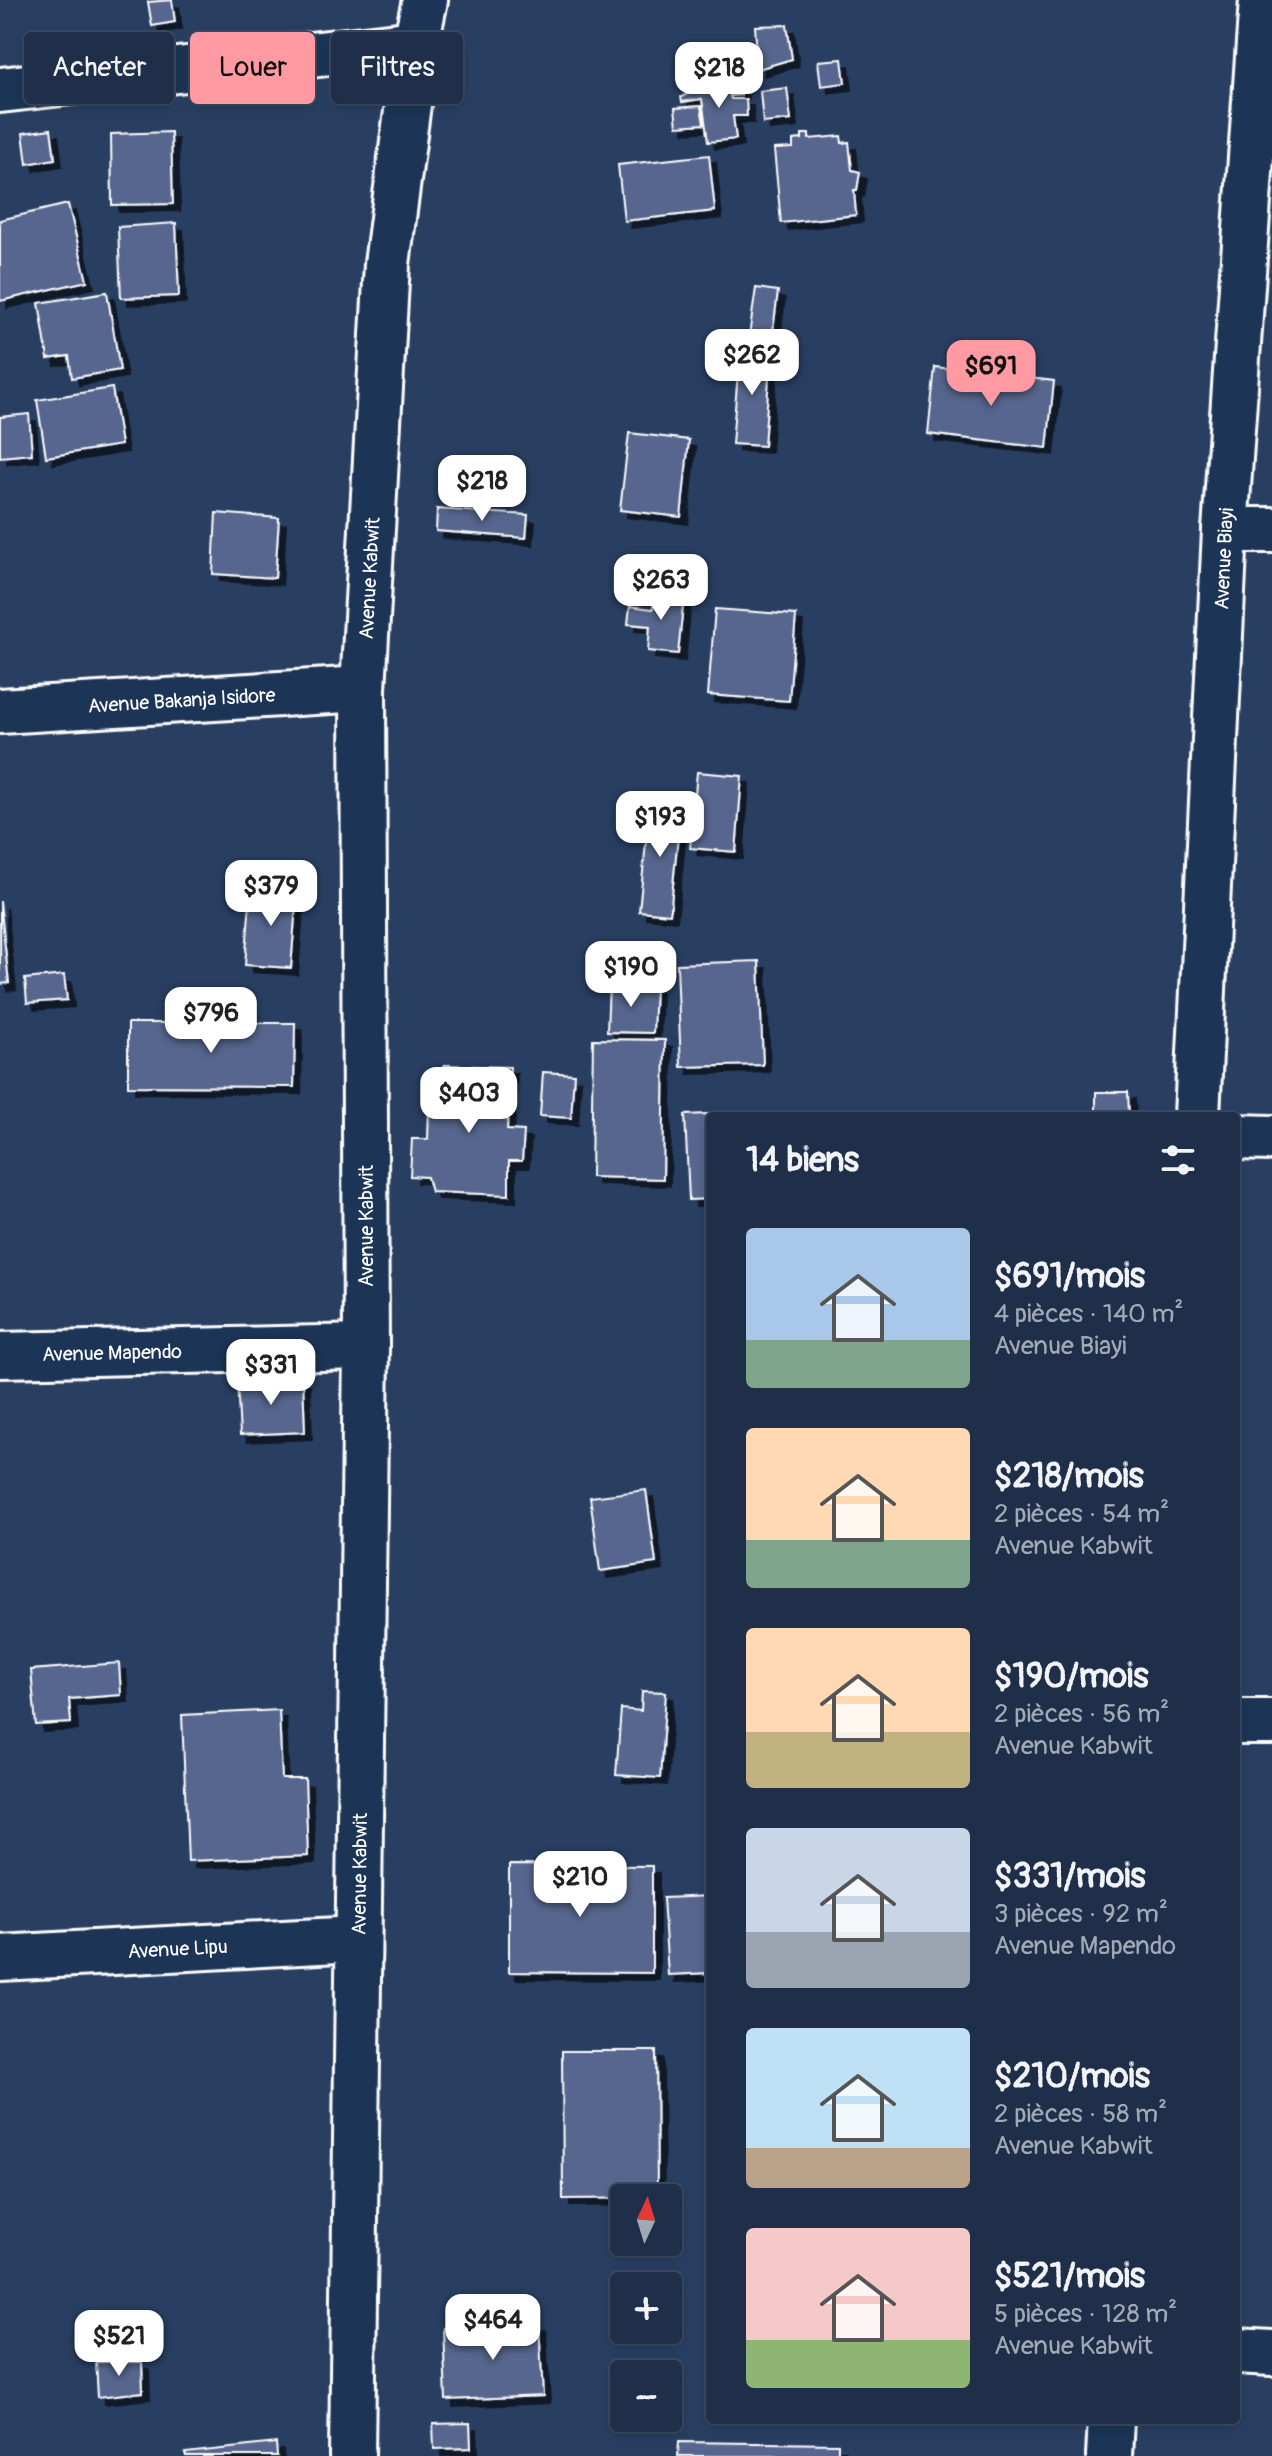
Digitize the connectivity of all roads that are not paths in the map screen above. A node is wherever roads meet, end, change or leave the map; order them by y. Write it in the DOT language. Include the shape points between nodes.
graph roads {
  1 [pos="425,0"];
  2 [pos="1262,0"];
  3 [pos="418,32"];
  4 [pos="331,53"];
  5 [pos="0,90"];
  6 [pos="408,104"];
  7 [pos="1225,530"];
  8 [pos="1272,530"];
  9 [pos="363,689"];
  10 [pos="0,711"];
  11 [pos="1197,1112"];
  12 [pos="1240,1137"];
  13 [pos="1272,1138"];
  14 [pos="366,1347"];
  15 [pos="0,1355"];
  16 [pos="1240,1722"];
  17 [pos="1272,1722"];
  18 [pos="357,1939"];
  19 [pos="0,1958"];
  20 [pos="1240,2351"];
  21 [pos="1272,2353"];
  22 [pos="1111,2424"];
  23 [pos="352,2456"];
  24 [pos="1109,2456"];
  1 -- 3 [label="street, Avenue Kabwit"];
  2 -- 7 [label="street, Avenue Biayi"];
  4 -- 5 [label="street"];
  6 -- 9 [label="street, Avenue Kabwit" via="387,264"];
  7 -- 8 [label="street"];
  7 -- 11 [label="street, Avenue Biayi"];
  9 -- 10 [label="street, Avenue Bakanja Isidore"];
  9 -- 14 [label="street, Avenue Kabwit"];
  12 -- 13 [label="street"];
  14 -- 15 [label="street, Avenue Mapendo"];
  14 -- 18 [label="street, Avenue Kabwit"];
  16 -- 17 [label="street"];
  18 -- 19 [label="street, Avenue Lipu"];
  18 -- 23 [label="street, Avenue Kabwit"];
  20 -- 21 [label="street"];
  22 -- 24 [label="street"];
}
